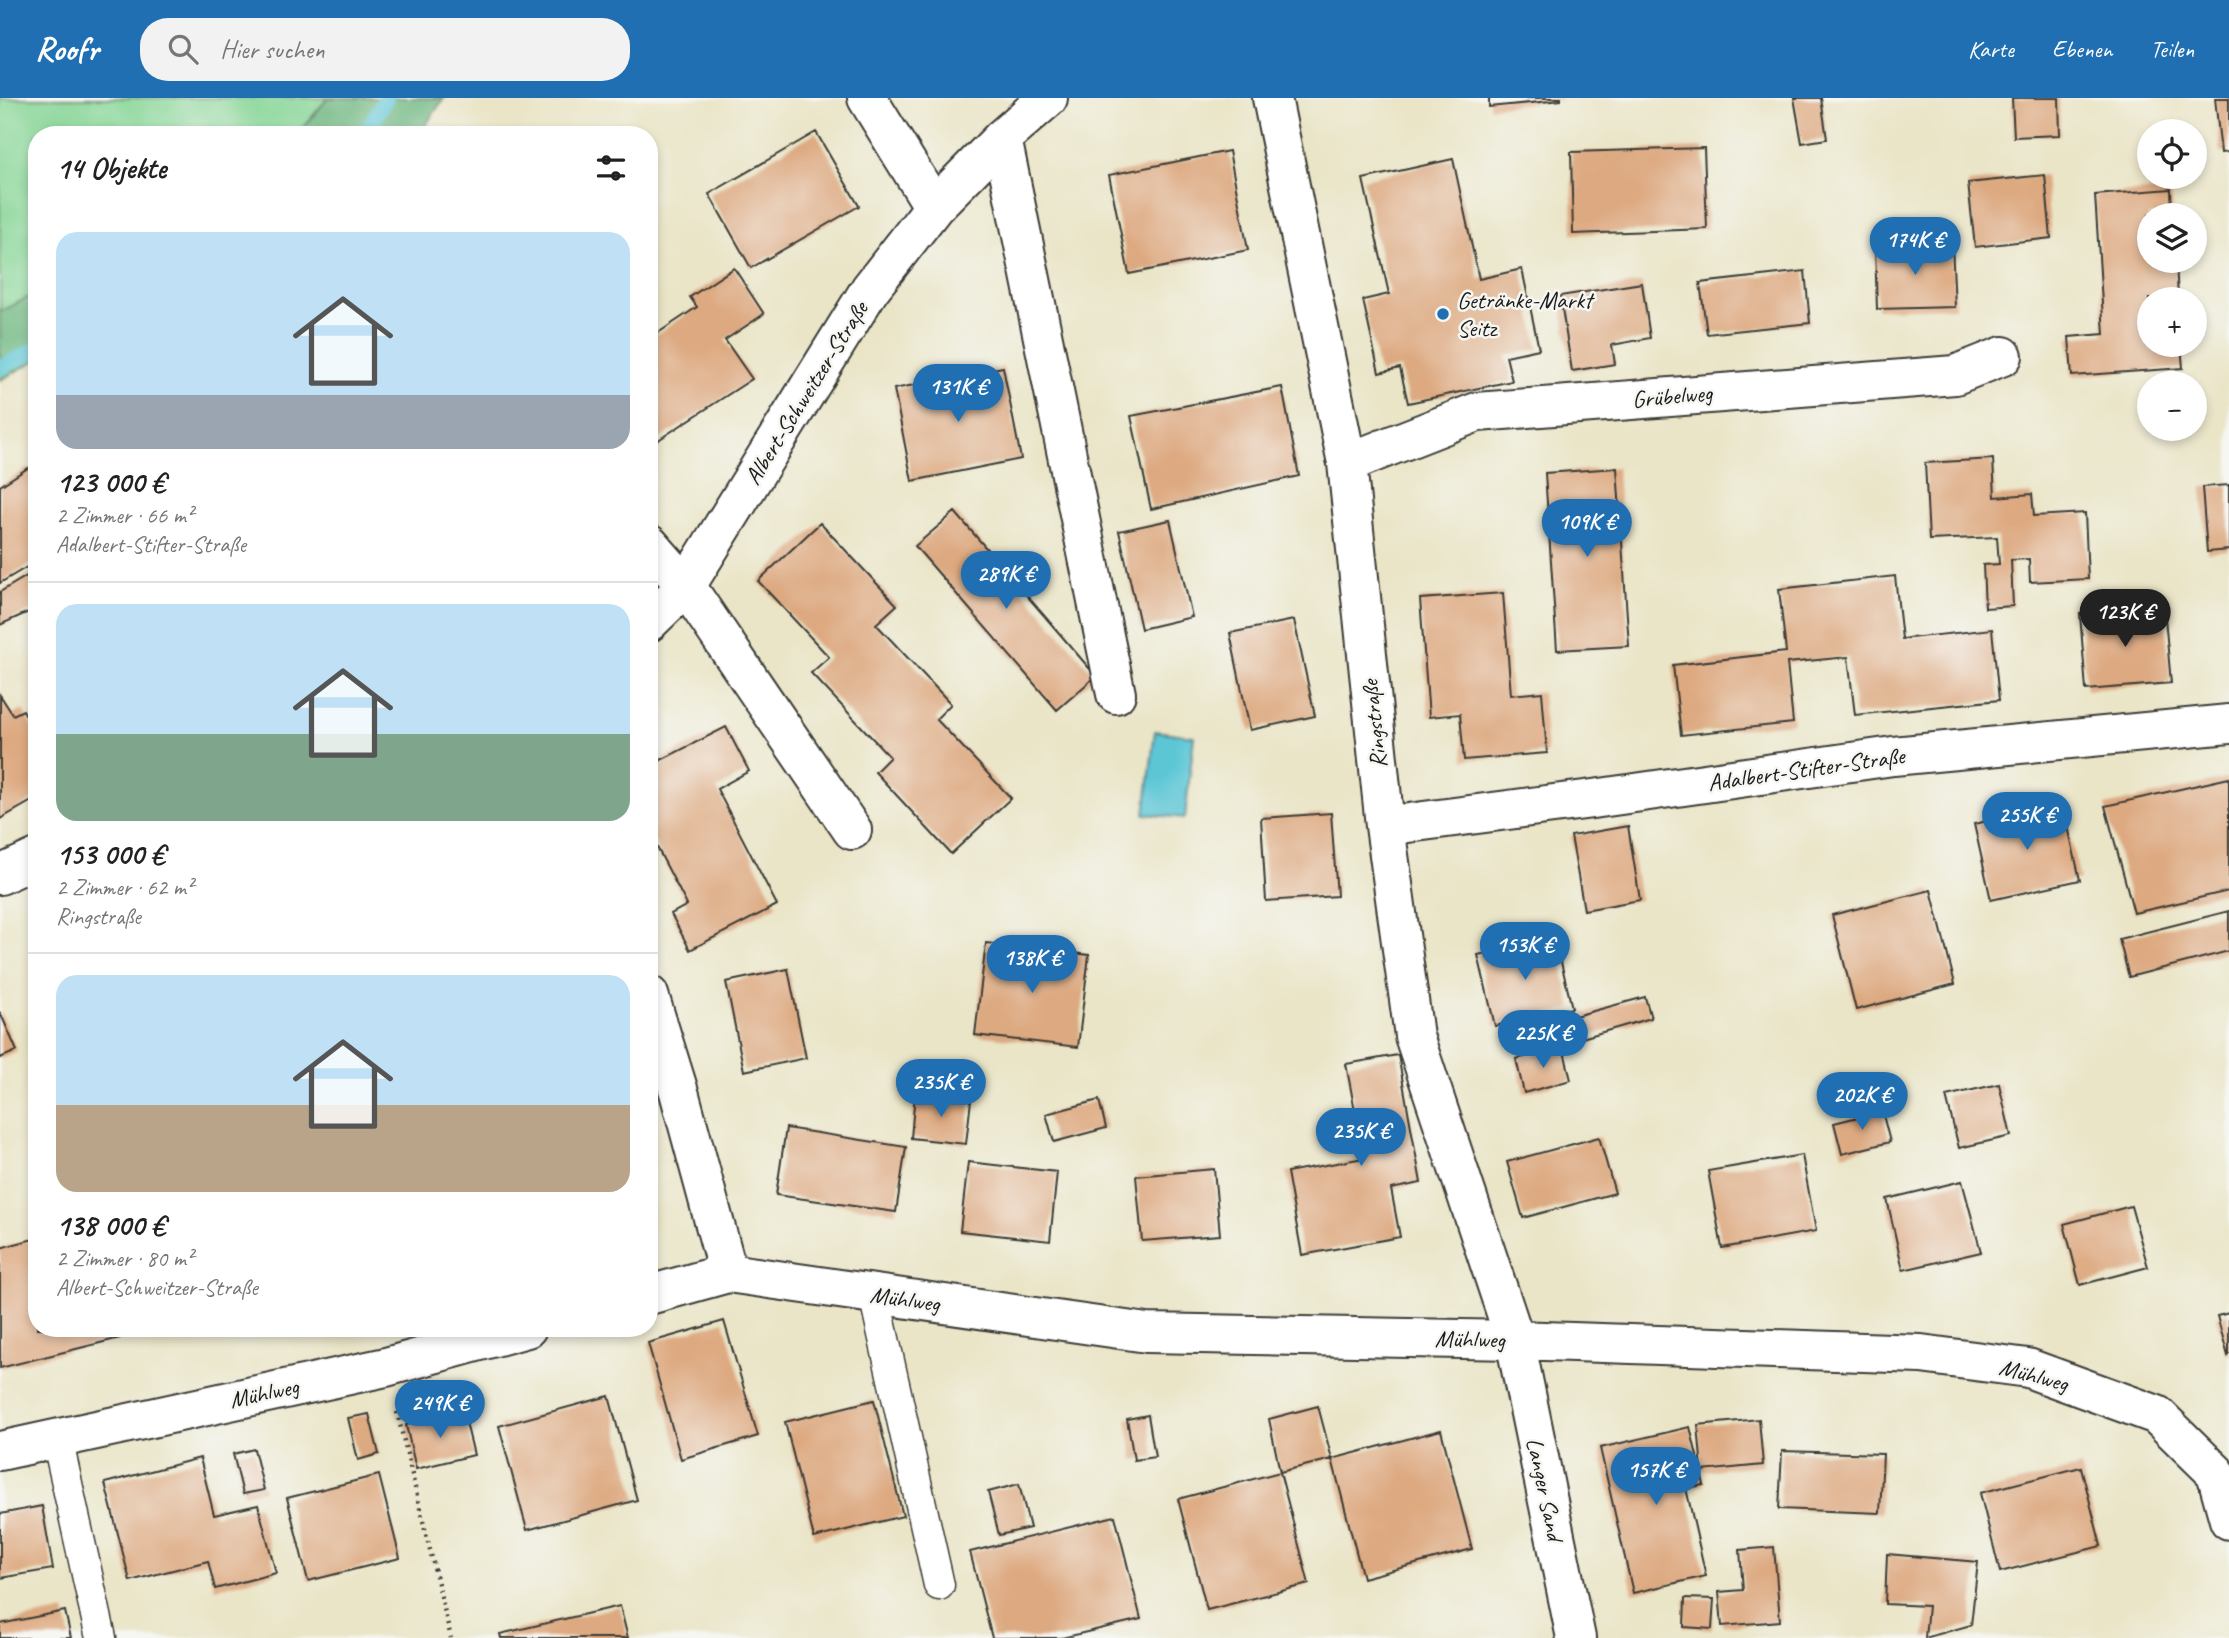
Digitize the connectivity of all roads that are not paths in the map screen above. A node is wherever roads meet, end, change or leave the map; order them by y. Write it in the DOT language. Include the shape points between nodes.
graph roads {
  1 [pos="867,98"];
  2 [pos="1048,98"];
  3 [pos="1272,98"];
  4 [pos="1002,138"];
  5 [pos="934,207"];
  6 [pos="2003,356"];
  7 [pos="1347,463"];
  8 [pos="658,554"];
  9 [pos="686,586"];
  10 [pos="658,613"];
  11 [pos="1116,694"];
  12 [pos="2229,724"];
  13 [pos="1384,826"];
  14 [pos="852,830"];
  15 [pos="28,862"];
  16 [pos="0,875"];
  17 [pos="658,1024"];
  18 [pos="728,1273"];
  19 [pos="658,1292"];
  20 [pos="874,1294"];
  21 [pos="494,1337"];
  22 [pos="1515,1340"];
  23 [pos="57,1438"];
  24 [pos="0,1451"];
  25 [pos="2222,1472"];
  26 [pos="2229,1520"];
  27 [pos="939,1585"];
  28 [pos="101,1638"];
  29 [pos="1576,1638"];
  1 -- 5 [label="street"];
  2 -- 4 [label="street, Albert-Schweitzer-Straße"];
  3 -- 7 [label="street, Ringstraße"];
  4 -- 5 [label="street, Albert-Schweitzer-Straße"];
  4 -- 11 [label="street"];
  5 -- 9 [label="street, Albert-Schweitzer-Straße" via="870,289"];
  6 -- 7 [label="street, Grübelweg" via="1955,375 1477,412"];
  7 -- 13 [label="street, Ringstraße"];
  8 -- 9 [label="street"];
  9 -- 10 [label="street, Albert-Schweitzer-Straße"];
  9 -- 14 [label="street"];
  12 -- 13 [label="street, Adalbert-Stifter-Straße" via="1893,756"];
  13 -- 22 [label="street, Ringstraße" via="1414,1036"];
  15 -- 16 [label="street"];
  17 -- 18 [label="street"];
  18 -- 19 [label="street, Mühlweg"];
  18 -- 20 [label="street, Mühlweg"];
  20 -- 22 [label="street, Mühlweg" via="1147,1333"];
  20 -- 27 [label="lane"];
  21 -- 23 [label="street, Mühlweg" via="386,1367"];
  22 -- 25 [label="street, Mühlweg" via="1921,1354 2028,1368 2157,1415"];
  22 -- 29 [label="street, Langer Sand"];
  23 -- 24 [label="street, Mühlweg"];
  23 -- 28 [label="lane"];
  25 -- 26 [label="street, Mühlweg"];
}
